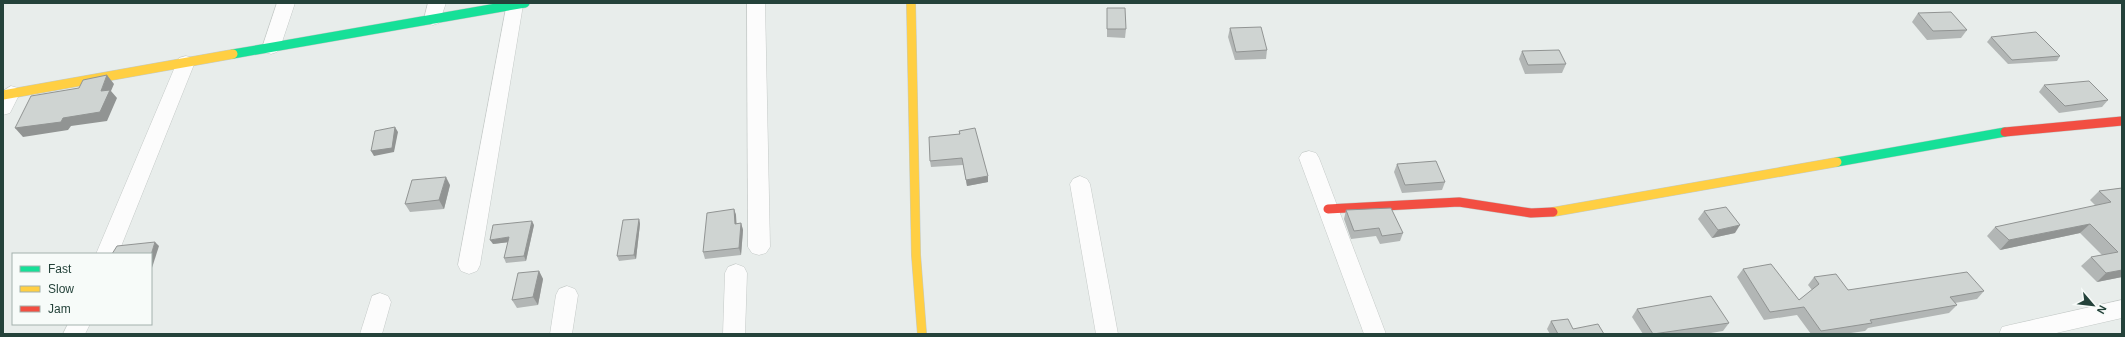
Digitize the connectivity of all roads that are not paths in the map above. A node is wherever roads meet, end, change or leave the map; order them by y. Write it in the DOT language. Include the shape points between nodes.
graph roads {
  1 [pos="286,3"];
  2 [pos="756,3"];
  3 [pos="911,3"];
  4 [pos="519,4"];
  5 [pos="435,11"];
  6 [pos="271,48"];
  7 [pos="186,62"];
  8 [pos="6,99"];
  9 [pos="2122,121"];
  10 [pos="1309,158"];
  11 [pos="1080,184"];
  12 [pos="1328,209"];
  13 [pos="759,246"];
  14 [pos="107,253"];
  15 [pos="469,264"];
  16 [pos="736,273"];
  17 [pos="567,295"];
  18 [pos="380,302"];
  19 [pos="2122,308"];
  20 [pos="371,334"];
  21 [pos="560,334"];
  22 [pos="734,334"];
  23 [pos="922,334"];
  24 [pos="1107,334"];
  25 [pos="1375,334"];
  26 [pos="2010,334"];
  1 -- 6 [label="street"];
  2 -- 13 [label="street"];
  3 -- 23 [label="street" via="916,255"];
  4 -- 5 [label="street"];
  4 -- 15 [label="street"];
  5 -- 6 [label="street"];
  6 -- 7 [label="street"];
  7 -- 8 [label="street"];
  7 -- 14 [label="street"];
  9 -- 12 [label="street" via="2017,130 1548,213 1531,213 1458,202"];
  10 -- 12 [label="street"];
  11 -- 24 [label="street"];
  12 -- 25 [label="street"];
  16 -- 22 [label="street"];
  17 -- 21 [label="street"];
  18 -- 20 [label="street"];
  19 -- 26 [label="street"];
}
